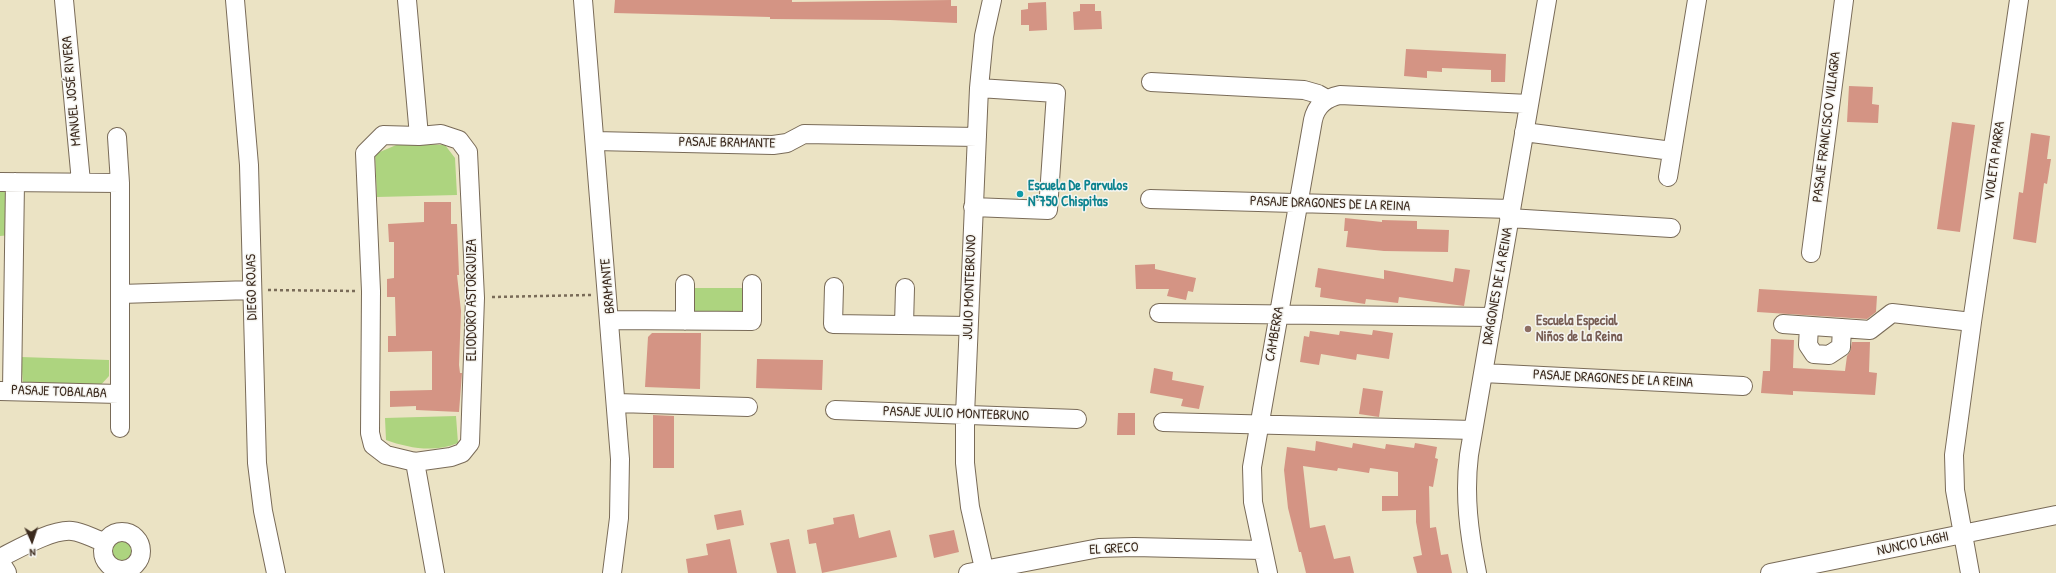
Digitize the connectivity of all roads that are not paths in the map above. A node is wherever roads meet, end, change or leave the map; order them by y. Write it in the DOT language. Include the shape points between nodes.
graph roads {
  1 [pos="64,0"];
  2 [pos="235,0"];
  3 [pos="407,0"];
  4 [pos="583,0"];
  5 [pos="992,0"];
  6 [pos="1547,0"];
  7 [pos="1697,0"];
  8 [pos="1844,0"];
  9 [pos="2019,0"];
  10 [pos="1151,82"];
  11 [pos="979,88"];
  12 [pos="1327,99"];
  13 [pos="1529,104"];
  14 [pos="1524,132"];
  15 [pos="419,136"];
  16 [pos="117,137"];
  17 [pos="977,137"];
  18 [pos="595,141"];
  19 [pos="1672,151"];
  20 [pos="1668,177"];
  21 [pos="8,182"];
  22 [pos="81,182"];
  23 [pos="120,183"];
  24 [pos="1150,198"];
  25 [pos="1299,203"];
  26 [pos="973,207"];
  27 [pos="1510,213"];
  28 [pos="1671,228"];
  29 [pos="8,244"];
  30 [pos="1811,253"];
  31 [pos="685,284"];
  32 [pos="752,284"];
  33 [pos="834,288"];
  34 [pos="905,288"];
  35 [pos="252,290"];
  36 [pos="120,294"];
  37 [pos="1160,313"];
  38 [pos="1278,314"];
  39 [pos="1493,317"];
  40 [pos="610,320"];
  41 [pos="685,321"];
  42 [pos="1972,322"];
  43 [pos="1783,324"];
  44 [pos="904,325"];
  45 [pos="968,326"];
  46 [pos="1809,326"];
  47 [pos="1842,328"];
  48 [pos="1483,373"];
  49 [pos="1743,386"];
  50 [pos="6,390"];
  51 [pos="119,394"];
  52 [pos="617,403"];
  53 [pos="748,407"];
  54 [pos="834,410"];
  55 [pos="965,415"];
  56 [pos="1078,419"];
  57 [pos="1163,422"];
  58 [pos="1258,425"];
  59 [pos="120,428"];
  60 [pos="1473,430"];
  61 [pos="415,462"];
  62 [pos="2056,515"];
  63 [pos="1962,534"];
  64 [pos="104,542"];
  65 [pos="1262,550"];
  66 [pos="0,558"];
  67 [pos="0,565"];
  68 [pos="979,572"];
  69 [pos="5,573"];
  70 [pos="276,573"];
  71 [pos="435,573"];
  72 [pos="612,573"];
  73 [pos="1268,573"];
  74 [pos="1477,573"];
  75 [pos="1770,573"];
  76 [pos="1970,573"];
  1 -- 22 [label="street, MANUEL JOSÉ RIVERA"];
  2 -- 35 [label="street, DIEGO ROJAS" via="248,158"];
  3 -- 15 [label="street"];
  4 -- 18 [label="street, BRAMANTE"];
  5 -- 11 [label="street, JULIO MONTEBRUNO" via="984,36"];
  6 -- 13 [label="street, DRAGONES DE LA REINA"];
  7 -- 19 [label="street"];
  8 -- 30 [label="street, PASAJE FRANCISCO VILLAGRA"];
  9 -- 42 [label="street, VIOLETA PARRA"];
  10 -- 12 [label="street" via="1304,90"];
  11 -- 17 [label="street, JULIO MONTEBRUNO"];
  11 -- 26 [label="street" via="1056,93 1048,210"];
  12 -- 13 [label="street" via="1340,95"];
  12 -- 25 [label="street, CAMBERRA" via="1317,108 1312,120"];
  13 -- 14 [label="street, DRAGONES DE LA REINA"];
  14 -- 19 [label="street"];
  14 -- 27 [label="street, DRAGONES DE LA REINA"];
  15 -- 61 [label="street, ELIODORO ASTORQUIZA" via="383,135 365,154 371,291 370,433 373,445 386,455"];
  15 -- 61 [label="street, ELIODORO ASTORQUIZA" via="442,134 459,140 468,152 475,298 470,443 462,453 451,457"];
  16 -- 23 [label="street"];
  17 -- 18 [label="street, PASAJE BRAMANTE" via="804,134 780,145"];
  17 -- 26 [label="street, JULIO MONTEBRUNO"];
  18 -- 40 [label="street, BRAMANTE"];
  19 -- 20 [label="street"];
  21 -- 22 [label="street"];
  21 -- 29 [label="street"];
  22 -- 23 [label="street"];
  23 -- 36 [label="street"];
  24 -- 25 [label="street, PASAJE DRAGONES DE LA REINA"];
  25 -- 27 [label="street, PASAJE DRAGONES DE LA REINA"];
  25 -- 38 [label="street, CAMBERRA"];
  26 -- 45 [label="street, JULIO MONTEBRUNO"];
  27 -- 28 [label="street, PASAJE DRAGONES DE LA REINA"];
  27 -- 39 [label="street, DRAGONES DE LA REINA"];
  29 -- 50 [label="street"];
  31 -- 41 [label="street"];
  32 -- 41 [label="street" via="752,321"];
  33 -- 44 [label="street" via="833,324"];
  34 -- 44 [label="street"];
  35 -- 36 [label="street"];
  35 -- 70 [label="street, DIEGO ROJAS" via="257,463 263,511"];
  36 -- 51 [label="street"];
  37 -- 38 [label="street"];
  38 -- 39 [label="street"];
  38 -- 58 [label="street, CAMBERRA"];
  39 -- 48 [label="street, DRAGONES DE LA REINA"];
  40 -- 41 [label="street"];
  40 -- 52 [label="street, BRAMANTE"];
  42 -- 47 [label="street" via="1892,313 1870,330"];
  42 -- 63 [label="street, VIOLETA PARRA" via="1954,456 1955,490"];
  43 -- 46 [label="street"];
  44 -- 45 [label="street"];
  45 -- 55 [label="street, JULIO MONTEBRUNO"];
  46 -- 47 [label="street"];
  46 -- 47 [label="street" via="1808,345 1814,354 1829,355 1841,347"];
  48 -- 49 [label="street, PASAJE DRAGONES DE LA REINA"];
  48 -- 60 [label="street, DRAGONES DE LA REINA"];
  50 -- 51 [label="street, PASAJE TOBALABA"];
  51 -- 59 [label="street"];
  52 -- 53 [label="street"];
  52 -- 72 [label="street, BRAMANTE" via="620,488"];
  54 -- 55 [label="street, PASAJE JULIO MONTEBRUNO"];
  55 -- 56 [label="street, PASAJE JULIO MONTEBRUNO"];
  55 -- 68 [label="street, JULIO MONTEBRUNO" via="967,488"];
  57 -- 58 [label="street"];
  58 -- 60 [label="street"];
  58 -- 65 [label="street, CAMBERRA" via="1252,485"];
  60 -- 74 [label="street, DRAGONES DE LA REINA" via="1466,493 1467,519"];
  61 -- 71 [label="street"];
  62 -- 63 [label="street, NUNCIO LAGHI"];
  63 -- 75 [label="street, NUNCIO LAGHI"];
  63 -- 76 [label="street, VIOLETA PARRA"];
  64 -- 66 [label="street" via="72,531 60,532"];
  65 -- 68 [label="street, EL GRECO" via="1099,548"];
  65 -- 73 [label="street, CAMBERRA"];
  67 -- 69 [label="main road"];
}
